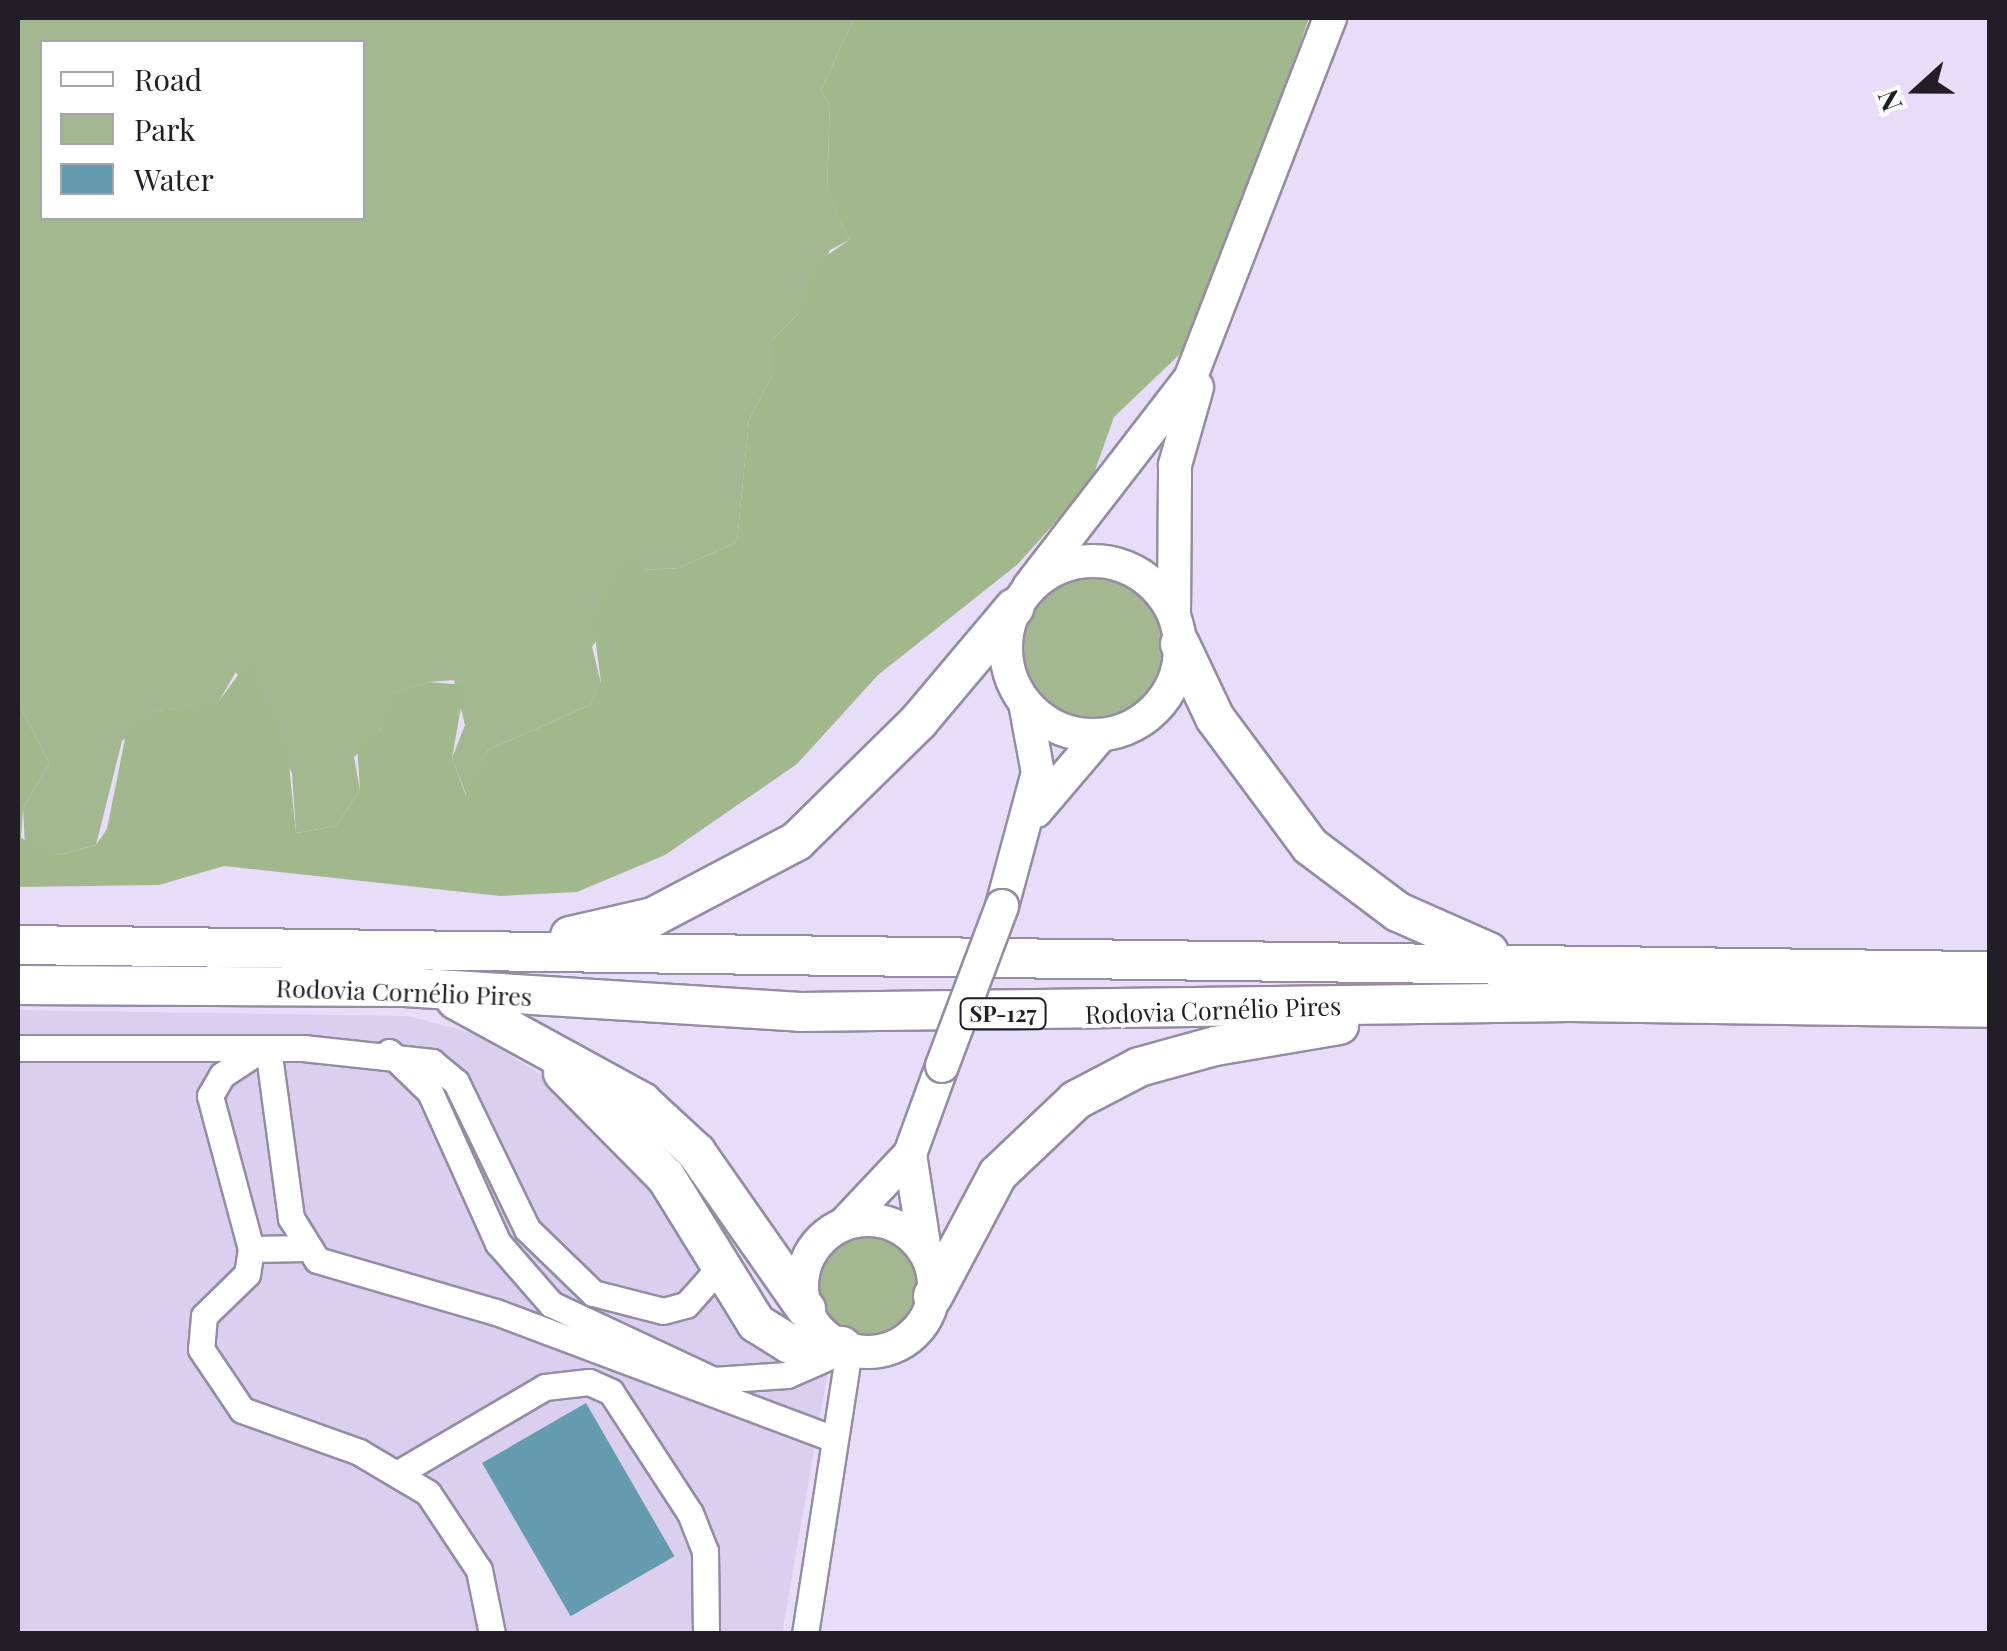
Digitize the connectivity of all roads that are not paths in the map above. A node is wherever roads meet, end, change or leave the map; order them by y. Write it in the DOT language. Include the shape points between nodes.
graph roads {
  1 [pos="1330,18"];
  2 [pos="1215,326"];
  3 [pos="1022,598"];
  4 [pos="1177,631"];
  5 [pos="1025,703"];
  6 [pos="1101,735"];
  7 [pos="1030,819"];
  8 [pos="18,946"];
  9 [pos="1590,966"];
  10 [pos="410,970"];
  11 [pos="1990,971"];
  12 [pos="18,985"];
  13 [pos="1476,1004"];
  14 [pos="1990,1008"];
  15 [pos="491,1014"];
  16 [pos="18,1048"];
  17 [pos="266,1048"];
  18 [pos="389,1052"];
  19 [pos="910,1154"];
  20 [pos="846,1222"];
  21 [pos="538,1242"];
  22 [pos="305,1248"];
  23 [pos="251,1249"];
  24 [pos="924,1251"];
  25 [pos="511,1260"];
  26 [pos="720,1267"];
  27 [pos="934,1296"];
  28 [pos="806,1309"];
  29 [pos="845,1348"];
  30 [pos="598,1349"];
  31 [pos="589,1382"];
  32 [pos="711,1386"];
  33 [pos="834,1438"];
  34 [pos="400,1472"];
  35 [pos="492,1634"];
  36 [pos="706,1634"];
  37 [pos="805,1634"];
  1 -- 2 [label="main road"];
  2 -- 3 [label="main road" via="1152,438"];
  2 -- 4 [label="main road" via="1176,465"];
  3 -- 4 [label="main road" via="1052,569 1110,561 1138,572"];
  3 -- 5 [label="main road" via="1006,657"];
  3 -- 10 [label="highway" via="819,822 753,870 594,933"];
  4 -- 6 [label="main road" via="1166,695 1138,722"];
  4 -- 9 [label="highway" via="1216,718 1274,801 1348,879 1479,951"];
  5 -- 6 [label="main road" via="1072,733"];
  5 -- 7 [label="main road" via="1036,748"];
  6 -- 7 [label="main road"];
  7 -- 19 [label="main road, bridge"];
  8 -- 10 [label="highway, Rodovia Cornélio Pires / SP-127"];
  9 -- 10 [label="highway, Rodovia Cornélio Pires / SP-127"];
  9 -- 11 [label="highway, Rodovia Cornélio Pires / SP-127"];
  10 -- 12 [label="highway, Rodovia Cornélio Pires / SP-127"];
  10 -- 13 [label="highway, Rodovia Cornélio Pires / SP-127" via="800,1012"];
  10 -- 15 [label="highway"];
  13 -- 14 [label="highway, Rodovia Cornélio Pires / SP-127"];
  13 -- 27 [label="highway" via="1214,1046 1140,1068 1076,1100 998,1174"];
  15 -- 26 [label="highway" via="639,1144"];
  15 -- 28 [label="highway" via="642,1102 696,1152"];
  16 -- 17 [label="street"];
  17 -- 18 [label="street"];
  17 -- 22 [label="street" via="286,1194"];
  17 -- 23 [label="street" via="222,1075 209,1104"];
  18 -- 21 [label="street" via="432,1062 456,1082"];
  18 -- 25 [label="street" via="430,1092"];
  19 -- 20 [label="main road"];
  19 -- 24 [label="main road"];
  20 -- 24 [label="main road" via="890,1223"];
  20 -- 28 [label="main road" via="812,1248"];
  21 -- 25 [label="street"];
  21 -- 26 [label="street" via="593,1293 642,1310 686,1305"];
  22 -- 23 [label="street"];
  22 -- 30 [label="street" via="335,1271"];
  23 -- 34 [label="street" via="247,1274 204,1316 201,1349 214,1379 259,1419"];
  24 -- 27 [label="main road"];
  25 -- 32 [label="street" via="551,1304"];
  26 -- 29 [label="highway" via="768,1332 790,1344"];
  27 -- 29 [label="main road" via="918,1327 892,1348"];
  28 -- 29 [label="main road"];
  29 -- 32 [label="street" via="787,1374"];
  29 -- 33 [label="street"];
  30 -- 31 [label="street"];
  30 -- 32 [label="street"];
  31 -- 34 [label="street" via="498,1407"];
  31 -- 36 [label="street" via="630,1411 690,1512 705,1551"];
  32 -- 33 [label="street"];
  33 -- 37 [label="street"];
  34 -- 35 [label="street" via="452,1518 479,1570"];
}
